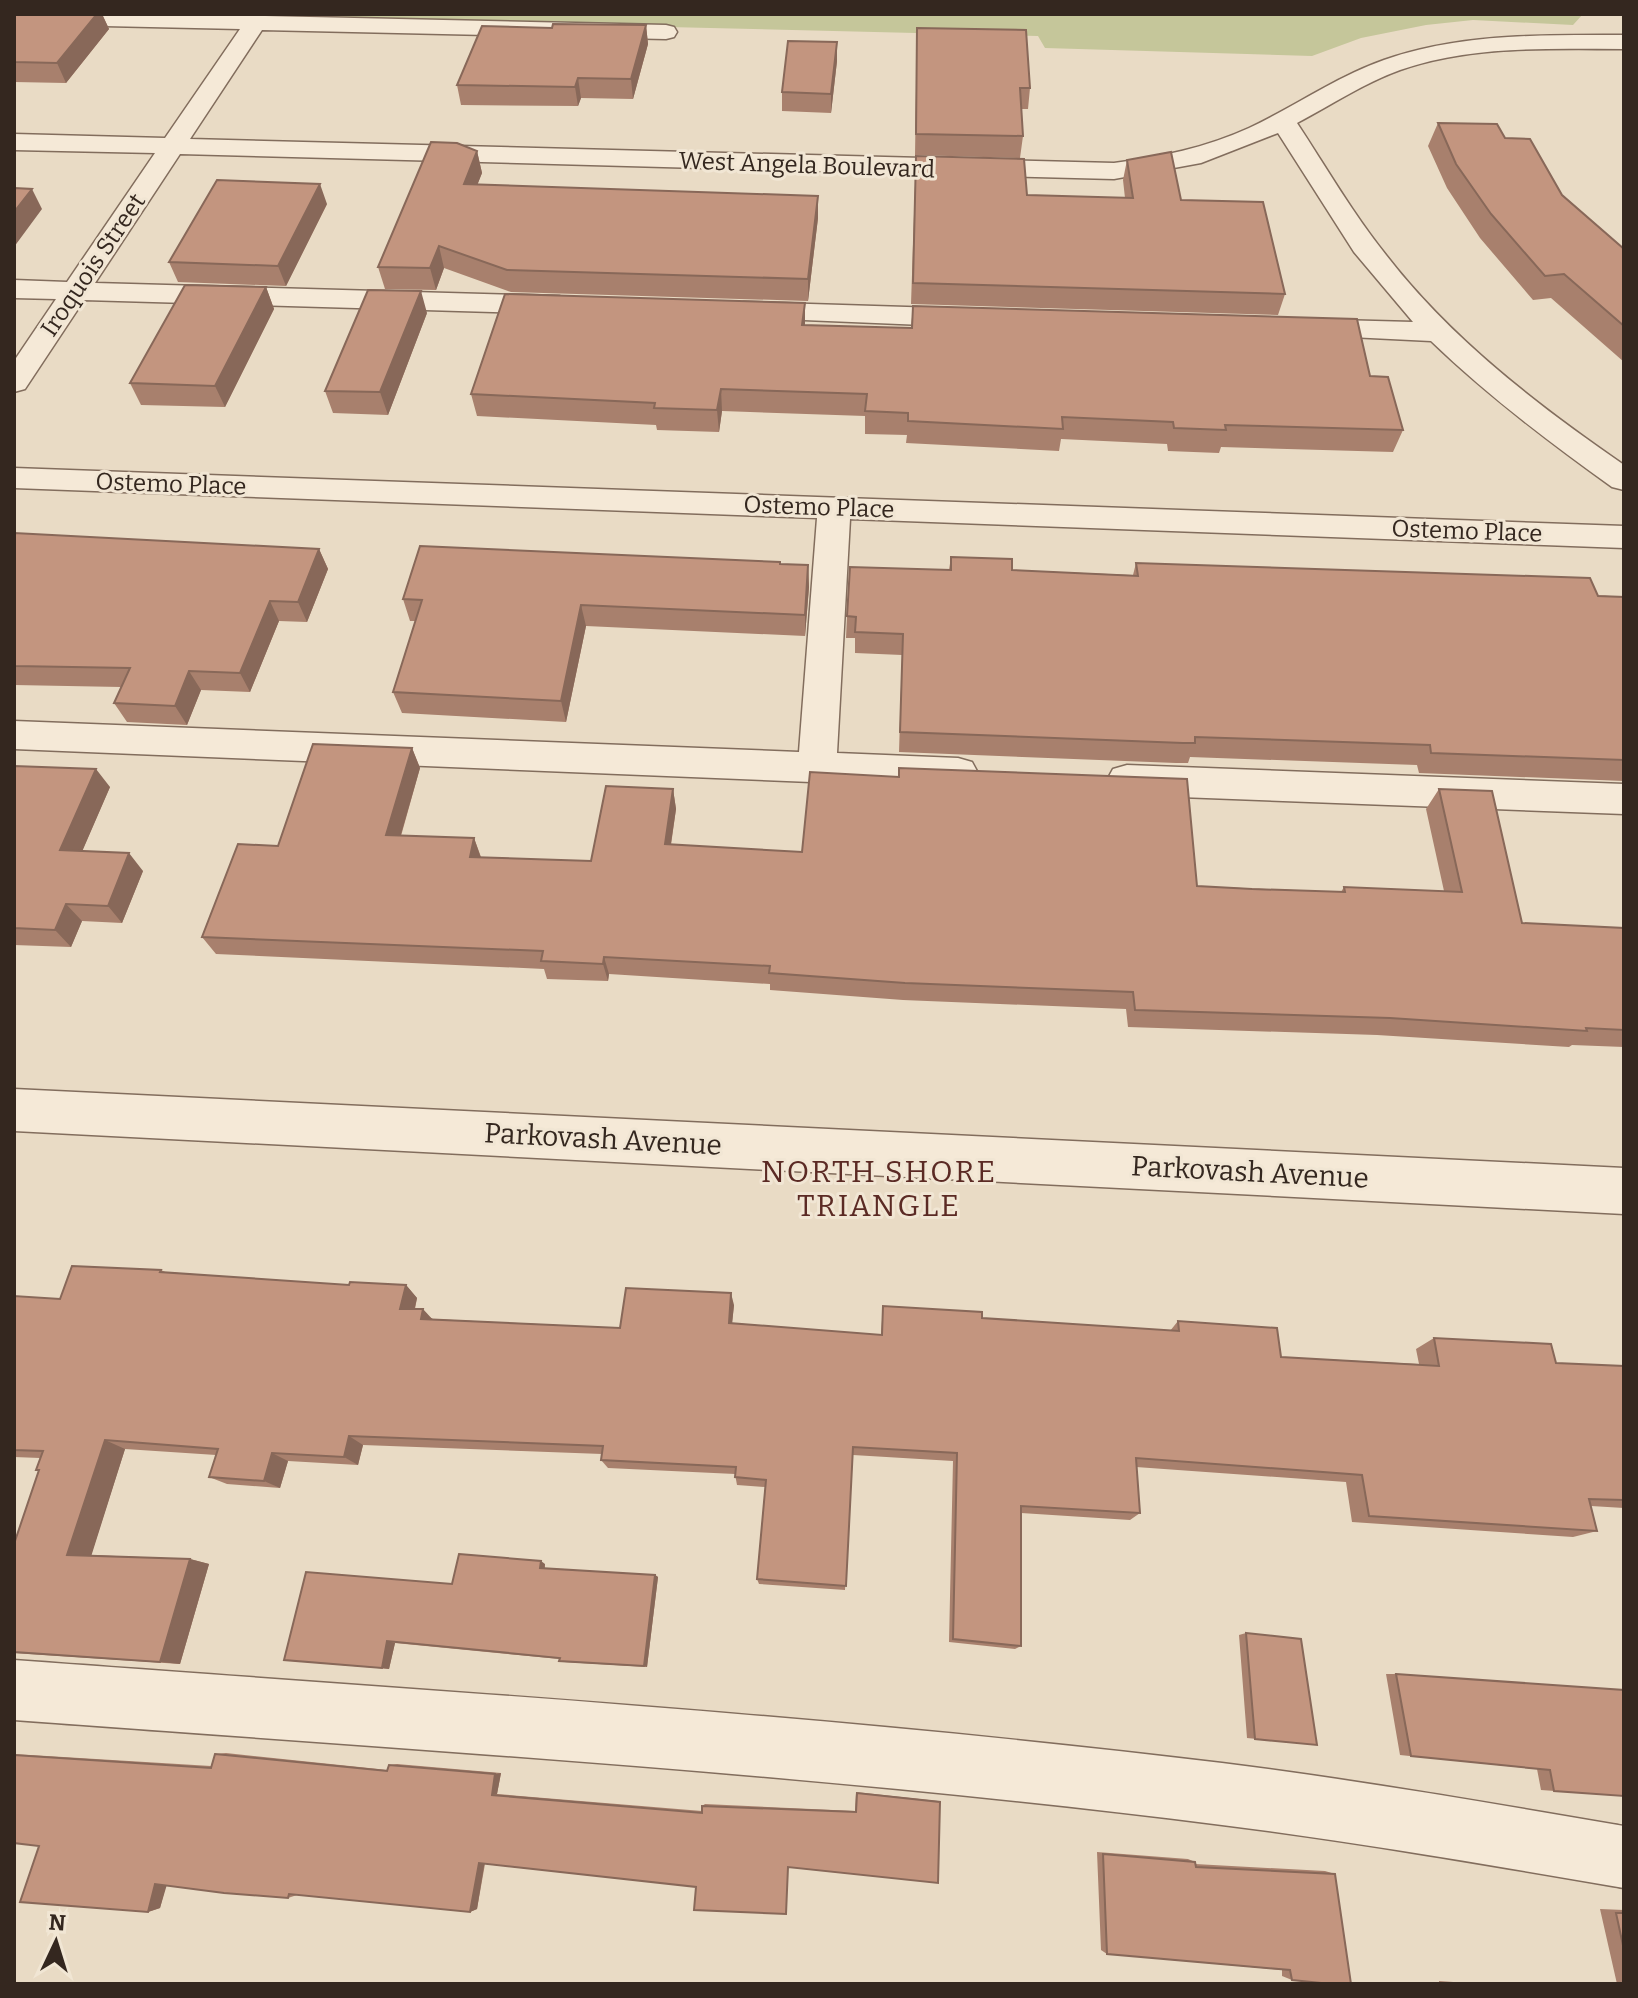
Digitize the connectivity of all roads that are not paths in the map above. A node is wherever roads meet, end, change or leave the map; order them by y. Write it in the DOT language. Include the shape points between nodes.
graph roads {
  1 [pos="14,17"];
  2 [pos="255,23"];
  3 [pos="666,32"];
  4 [pos="1624,42"];
  5 [pos="1282,119"];
  6 [pos="14,142"];
  7 [pos="171,146"];
  8 [pos="14,289"];
  9 [pos="76,291"];
  10 [pos="592,306"];
  11 [pos="720,310"];
  12 [pos="1006,319"];
  13 [pos="1276,327"];
  14 [pos="1441,332"];
  15 [pos="14,383"];
  16 [pos="14,478"];
  17 [pos="1624,480"];
  18 [pos="834,507"];
  19 [pos="1624,537"];
  20 [pos="14,735"];
  21 [pos="817,768"];
  22 [pos="991,775"];
  23 [pos="1086,778"];
  24 [pos="1624,799"];
  25 [pos="14,1110"];
  26 [pos="1624,1191"];
  27 [pos="14,1690"];
  28 [pos="1624,1857"];
  1 -- 2 [label="street"];
  2 -- 3 [label="street"];
  2 -- 7 [label="street, Iroquois Street"];
  4 -- 5 [label="street, West Angela Boulevard" via="1453,49 1386,67"];
  5 -- 7 [label="street, West Angela Boulevard" via="1239,142 1180,163 1084,173"];
  5 -- 14 [label="street" via="1376,262"];
  6 -- 7 [label="street, West Angela Boulevard"];
  7 -- 9 [label="street, Iroquois Street"];
  8 -- 9 [label="street"];
  9 -- 10 [label="street"];
  9 -- 15 [label="street, Iroquois Street"];
  11 -- 12 [label="street"];
  13 -- 14 [label="street"];
  14 -- 17 [label="street" via="1526,407"];
  16 -- 18 [label="street, Ostemo Place"];
  18 -- 19 [label="street, Ostemo Place"];
  18 -- 21 [label="street"];
  20 -- 21 [label="street"];
  21 -- 22 [label="street"];
  23 -- 24 [label="street"];
  25 -- 26 [label="street, Parkovash Avenue"];
  27 -- 28 [label="street" via="831,1753 1300,1803"];
}
